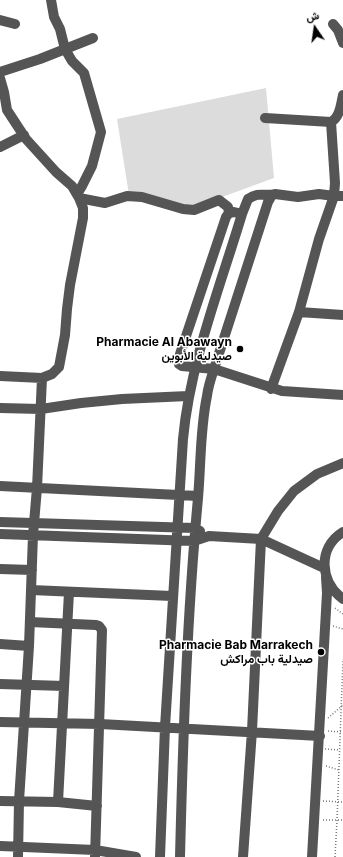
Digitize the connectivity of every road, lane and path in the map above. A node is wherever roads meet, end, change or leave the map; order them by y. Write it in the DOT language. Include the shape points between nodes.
graph roads {
  1 [pos="52,0"];
  2 [pos="0,20"];
  3 [pos="15,24"];
  4 [pos="333,24"];
  5 [pos="93,38"];
  6 [pos="343,43"];
  7 [pos="65,49"];
  8 [pos="0,72"];
  9 [pos="0,78"];
  10 [pos="343,94"];
  11 [pos="265,118"];
  12 [pos="331,122"];
  13 [pos="24,135"];
  14 [pos="0,147"];
  15 [pos="272,195"];
  16 [pos="78,196"];
  17 [pos="338,196"];
  18 [pos="229,213"];
  19 [pos="242,214"];
  20 [pos="299,312"];
  21 [pos="343,315"];
  22 [pos="195,368"];
  23 [pos="214,369"];
  24 [pos="0,376"];
  25 [pos="42,378"];
  26 [pos="272,389"];
  27 [pos="343,395"];
  28 [pos="188,396"];
  29 [pos="0,408"];
  30 [pos="41,409"];
  31 [pos="343,463"];
  32 [pos="0,486"];
  33 [pos="36,488"];
  34 [pos="180,494"];
  35 [pos="198,496"];
  36 [pos="0,522"];
  37 [pos="34,524"];
  38 [pos="177,527"];
  39 [pos="195,528"];
  40 [pos="343,532"];
  41 [pos="0,534"];
  42 [pos="33,535"];
  43 [pos="209,536"];
  44 [pos="261,539"];
  45 [pos="177,540"];
  46 [pos="194,541"];
  47 [pos="0,569"];
  48 [pos="32,570"];
  49 [pos="325,572"];
  50 [pos="31,590"];
  51 [pos="69,592"];
  52 [pos="172,596"];
  53 [pos="343,599"];
  54 [pos="30,622"];
  55 [pos="68,624"];
  56 [pos="0,644"];
  57 [pos="29,646"];
  58 [pos="343,659"];
  59 [pos="0,684"];
  60 [pos="27,685"];
  61 [pos="64,686"];
  62 [pos="342,706"];
  63 [pos="0,722"];
  64 [pos="24,723"];
  65 [pos="62,724"];
  66 [pos="100,724"];
  67 [pos="165,727"];
  68 [pos="183,728"];
  69 [pos="320,729"];
  70 [pos="252,732"];
  71 [pos="342,732"];
  72 [pos="319,749"];
  73 [pos="340,750"];
  74 [pos="339,759"];
  75 [pos="343,759"];
  76 [pos="318,763"];
  77 [pos="339,770"];
  78 [pos="316,800"];
  79 [pos="0,801"];
  80 [pos="19,801"];
  81 [pos="58,802"];
  82 [pos="338,802"];
  83 [pos="343,802"];
  84 [pos="97,806"];
  85 [pos="315,820"];
  86 [pos="337,820"];
  87 [pos="343,820"];
  88 [pos="0,846"];
  89 [pos="19,846"];
  90 [pos="95,854"];
  91 [pos="107,855"];
  92 [pos="18,857"];
  93 [pos="136,857"];
  94 [pos="160,857"];
  95 [pos="180,857"];
  96 [pos="243,857"];
  97 [pos="312,857"];
  98 [pos="335,857"];
  1 -- 7 [label="street" via="54,16"];
  2 -- 3 [label="street"];
  4 -- 6 [label="street"];
  5 -- 7 [label="street"];
  7 -- 8 [label="street"];
  7 -- 16 [label="street" via="84,73 101,132 92,166"];
  9 -- 13 [label="street" via="7,110"];
  10 -- 12 [label="street" via="341,107 335,120"];
  11 -- 12 [label="street"];
  12 -- 17 [label="street"];
  13 -- 14 [label="street"];
  13 -- 16 [label="street" via="56,172 72,186"];
  15 -- 17 [label="street"];
  15 -- 19 [label="street" via="260,194 248,199"];
  15 -- 23 [label="street"];
  16 -- 18 [label="street" via="105,203 127,196 142,197 194,210 219,200 228,207"];
  16 -- 25 [label="street" via="83,208 83,218 70,286 61,361 56,371"];
  17 -- 20 [label="street" via="318,239"];
  18 -- 19 [label="street"];
  18 -- 22 [label="street" via="180,354 179,364"];
  19 -- 22 [label="street"];
  20 -- 21 [label="street"];
  20 -- 26 [label="street"];
  22 -- 23 [label="street"];
  22 -- 28 [label="street"];
  23 -- 26 [label="street"];
  23 -- 35 [label="street" via="204,416"];
  24 -- 25 [label="street"];
  25 -- 30 [label="street"];
  26 -- 27 [label="street"];
  28 -- 30 [label="street" via="122,399"];
  28 -- 34 [label="street"];
  29 -- 30 [label="street"];
  30 -- 33 [label="street"];
  31 -- 44 [label="street" via="317,474 294,491"];
  32 -- 33 [label="street"];
  33 -- 34 [label="street"];
  33 -- 37 [label="street"];
  34 -- 35 [label="street"];
  34 -- 38 [label="street"];
  35 -- 39 [label="street"];
  36 -- 37 [label="street"];
  37 -- 38 [label="street"];
  37 -- 42 [label="street"];
  38 -- 39 [label="street"];
  38 -- 45 [label="street"];
  39 -- 43 [label="street"];
  39 -- 46 [label="street"];
  40 -- 49 [label="street" via="328,548"];
  41 -- 42 [label="street"];
  42 -- 45 [label="street"];
  42 -- 48 [label="street"];
  43 -- 44 [label="street"];
  43 -- 46 [label="street"];
  44 -- 49 [label="street"];
  44 -- 70 [label="street"];
  45 -- 46 [label="street"];
  45 -- 52 [label="street"];
  46 -- 68 [label="street"];
  47 -- 48 [label="street"];
  48 -- 50 [label="street"];
  49 -- 53 [label="street" via="333,590"];
  49 -- 69 [label="street" via="327,593"];
  50 -- 51 [label="street"];
  50 -- 54 [label="street"];
  51 -- 52 [label="street"];
  51 -- 55 [label="street"];
  52 -- 67 [label="street"];
  54 -- 55 [label="street"];
  54 -- 57 [label="street"];
  55 -- 61 [label="street"];
  55 -- 66 [label="street" via="96,625 102,630"];
  56 -- 57 [label="street"];
  57 -- 60 [label="street"];
  58 -- 62 [label="path"];
  59 -- 60 [label="street"];
  60 -- 61 [label="street"];
  60 -- 64 [label="street"];
  61 -- 65 [label="street"];
  62 -- 69 [label="path" via="327,718"];
  62 -- 71 [label="path"];
  63 -- 64 [label="street"];
  64 -- 65 [label="street"];
  64 -- 80 [label="street"];
  65 -- 66 [label="street"];
  65 -- 81 [label="street"];
  66 -- 67 [label="street"];
  66 -- 84 [label="street"];
  67 -- 68 [label="street"];
  67 -- 94 [label="street"];
  68 -- 70 [label="street"];
  68 -- 95 [label="street"];
  69 -- 70 [label="street"];
  69 -- 71 [label="path"];
  69 -- 72 [label="street"];
  70 -- 96 [label="street"];
  71 -- 73 [label="path"];
  72 -- 73 [label="path"];
  72 -- 76 [label="street"];
  73 -- 74 [label="path"];
  74 -- 75 [label="path"];
  74 -- 77 [label="path"];
  76 -- 77 [label="path"];
  76 -- 78 [label="street"];
  77 -- 82 [label="path"];
  78 -- 82 [label="path"];
  78 -- 85 [label="street"];
  79 -- 80 [label="street"];
  80 -- 81 [label="street"];
  80 -- 89 [label="street"];
  81 -- 84 [label="street"];
  82 -- 83 [label="path"];
  82 -- 86 [label="path"];
  84 -- 90 [label="street"];
  85 -- 86 [label="path"];
  85 -- 97 [label="street"];
  86 -- 87 [label="path"];
  86 -- 98 [label="path"];
  88 -- 89 [label="street"];
  89 -- 90 [label="street"];
  89 -- 92 [label="street"];
  90 -- 91 [label="street"];
  91 -- 93 [label="street"];
}
